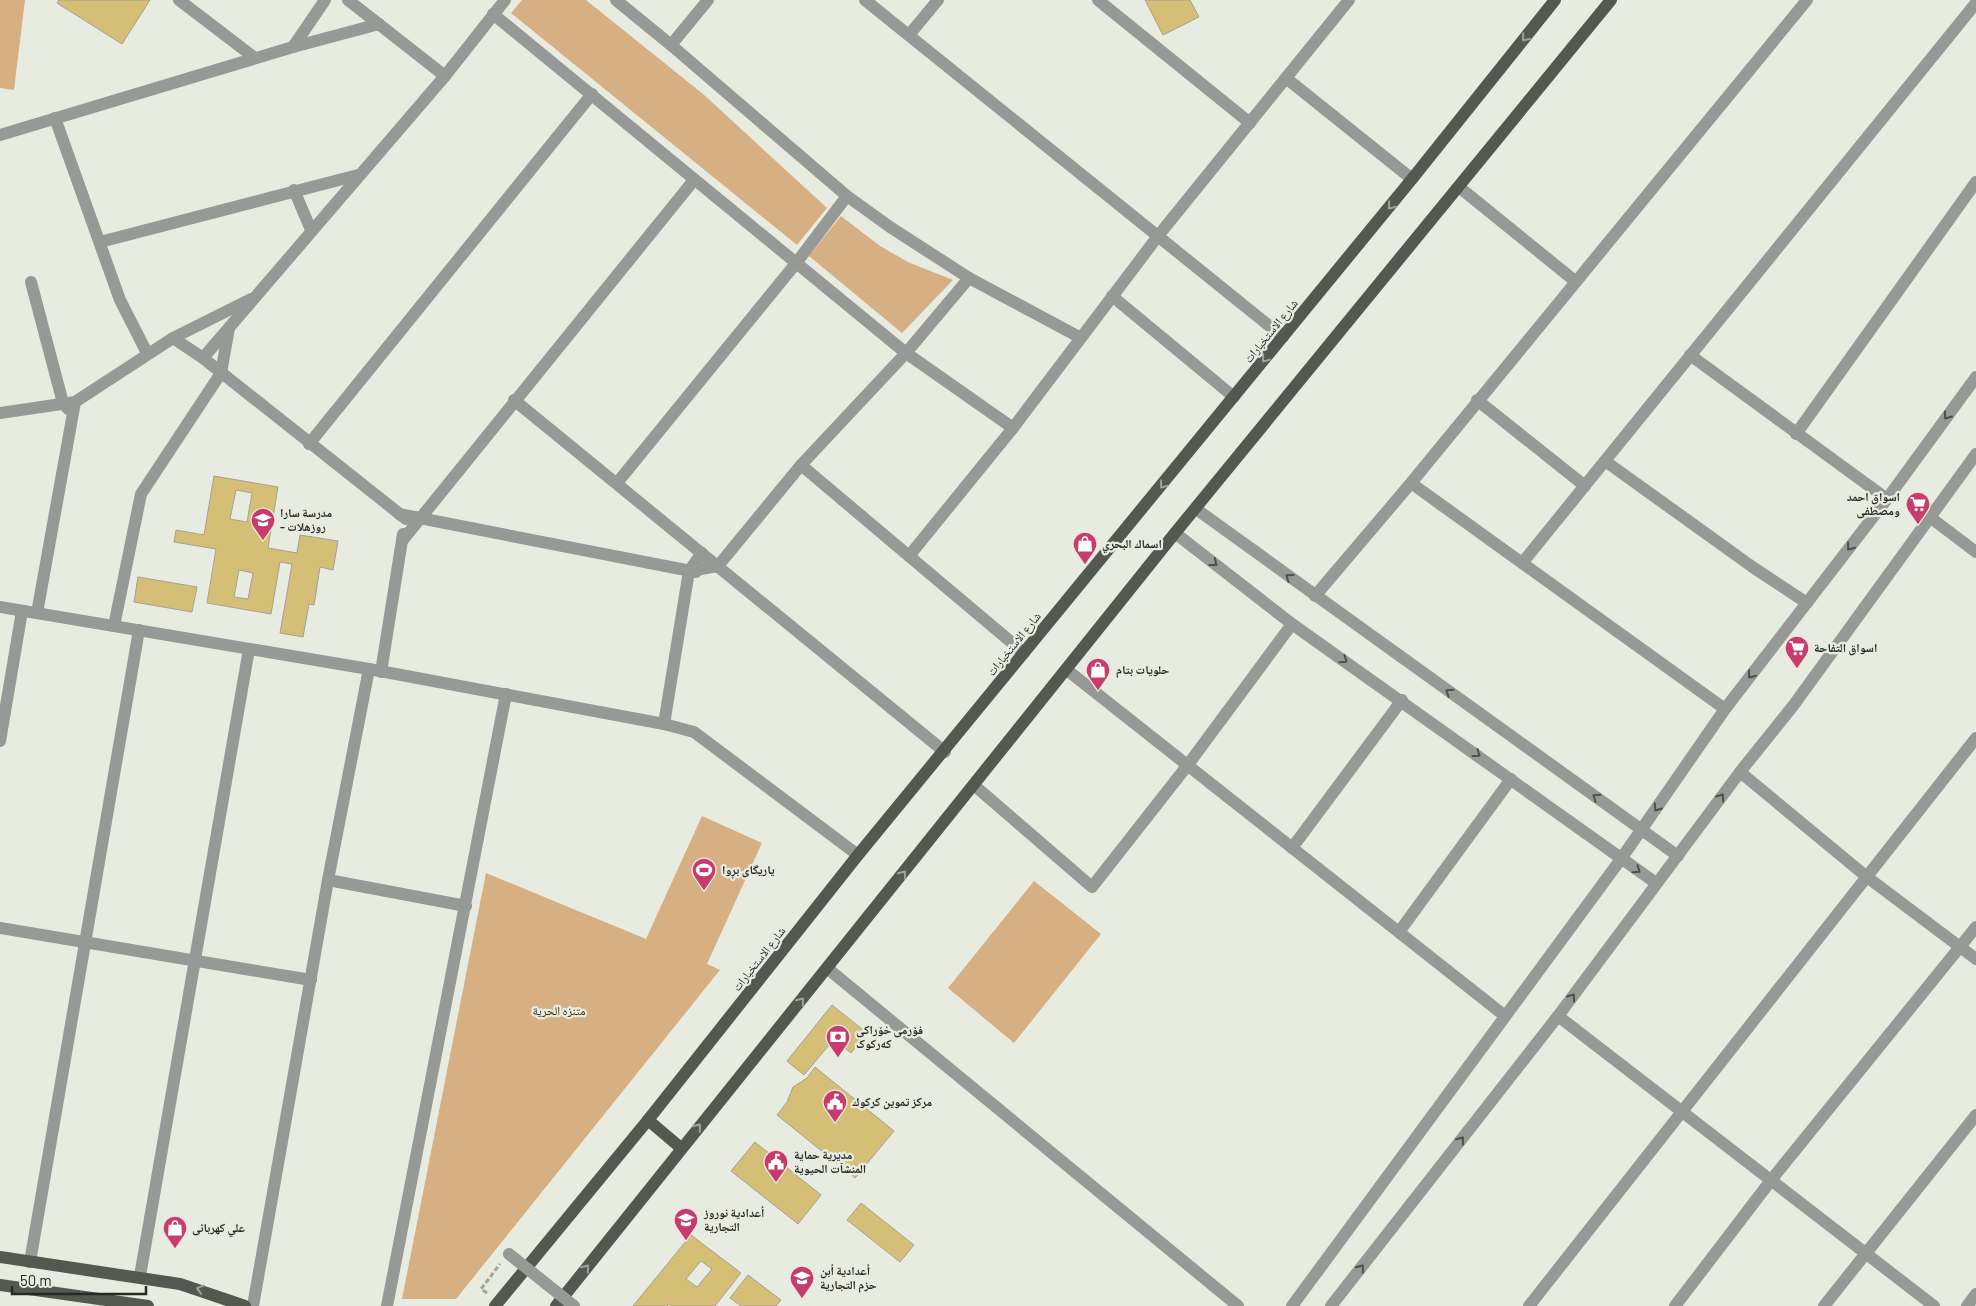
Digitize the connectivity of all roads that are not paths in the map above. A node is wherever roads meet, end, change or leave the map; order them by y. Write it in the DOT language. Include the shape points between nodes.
graph roads {
  1 [pos="179,0"];
  2 [pos="324,0"];
  3 [pos="348,0"];
  4 [pos="505,0"];
  5 [pos="616,0"];
  6 [pos="708,0"];
  7 [pos="865,0"];
  8 [pos="938,0"];
  9 [pos="1098,0"];
  10 [pos="1555,0"];
  11 [pos="1611,0"];
  12 [pos="1807,0"];
  13 [pos="1342,2"];
  14 [pos="1976,3"];
  15 [pos="493,14"];
  16 [pos="379,24"];
  17 [pos="909,35"];
  18 [pos="671,44"];
  19 [pos="293,47"];
  20 [pos="255,58"];
  21 [pos="446,76"];
  22 [pos="1286,78"];
  23 [pos="592,94"];
  24 [pos="56,118"];
  25 [pos="1250,122"];
  26 [pos="0,135"];
  27 [pos="358,175"];
  28 [pos="1412,179"];
  29 [pos="694,180"];
  30 [pos="1976,182"];
  31 [pos="1459,187"];
  32 [pos="294,190"];
  33 [pos="847,196"];
  34 [pos="312,230"];
  35 [pos="1158,236"];
  36 [pos="100,242"];
  37 [pos="797,262"];
  38 [pos="970,278"];
  39 [pos="1576,281"];
  40 [pos="31,282"];
  41 [pos="255,296"];
  42 [pos="1112,296"];
  43 [pos="229,328"];
  44 [pos="1284,337"];
  45 [pos="172,338"];
  46 [pos="1081,338"];
  47 [pos="148,353"];
  48 [pos="906,353"];
  49 [pos="1690,355"];
  50 [pos="203,358"];
  51 [pos="221,373"];
  52 [pos="1976,377"];
  53 [pos="1234,397"];
  54 [pos="514,400"];
  55 [pos="1477,400"];
  56 [pos="69,403"];
  57 [pos="0,413"];
  58 [pos="1013,428"];
  59 [pos="1796,434"];
  60 [pos="309,444"];
  61 [pos="1976,454"];
  62 [pos="1604,462"];
  63 [pos="800,465"];
  64 [pos="616,483"];
  65 [pos="1411,484"];
  66 [pos="1585,486"];
  67 [pos="1887,499"];
  68 [pos="1196,509"];
  69 [pos="1931,518"];
  70 [pos="409,519"];
  71 [pos="1175,533"];
  72 [pos="1976,552"];
  73 [pos="702,553"];
  74 [pos="909,556"];
  75 [pos="1522,562"];
  76 [pos="718,566"];
  77 [pos="689,571"];
  78 [pos="733,579"];
  79 [pos="1315,596"];
  80 [pos="1807,603"];
  81 [pos="0,607"];
  82 [pos="22,611"];
  83 [pos="37,613"];
  84 [pos="1292,624"];
  85 [pos="114,626"];
  86 [pos="139,630"];
  87 [pos="249,649"];
  88 [pos="1024,653"];
  89 [pos="1067,670"];
  90 [pos="375,671"];
  91 [pos="506,694"];
  92 [pos="1402,700"];
  93 [pos="1725,709"];
  94 [pos="664,724"];
  95 [pos="1976,738"];
  96 [pos="0,741"];
  97 [pos="945,752"];
  98 [pos="1187,766"];
  99 [pos="1740,772"];
  100 [pos="1511,779"];
  101 [pos="975,786"];
  102 [pos="1642,830"];
  103 [pos="1292,848"];
  104 [pos="858,855"];
  105 [pos="1678,856"];
  106 [pos="1621,859"];
  107 [pos="1867,877"];
  108 [pos="328,880"];
  109 [pos="1656,883"];
  110 [pos="466,906"];
  111 [pos="1976,927"];
  112 [pos="0,928"];
  113 [pos="1399,932"];
  114 [pos="85,942"];
  115 [pos="1960,947"];
  116 [pos="1976,959"];
  117 [pos="196,961"];
  118 [pos="827,968"];
  119 [pos="311,980"];
  120 [pos="1505,1016"];
  121 [pos="1558,1016"];
  122 [pos="1682,1111"];
  123 [pos="1976,1114"];
  124 [pos="648,1120"];
  125 [pos="682,1148"];
  126 [pos="1772,1179"];
  127 [pos="1866,1253"];
  128 [pos="509,1254"];
  129 [pos="0,1257"];
  130 [pos="30,1262"];
  131 [pos="140,1276"];
  132 [pos="0,1285"];
  133 [pos="1976,1294"];
  134 [pos="148,1306"];
  135 [pos="245,1306"];
  136 [pos="253,1306"];
  137 [pos="387,1306"];
  138 [pos="495,1306"];
  139 [pos="556,1306"];
  140 [pos="574,1306"];
  141 [pos="1238,1306"];
  142 [pos="1292,1306"];
  143 [pos="1331,1306"];
  144 [pos="1529,1306"];
  145 [pos="1675,1306"];
  146 [pos="1824,1306"];
  147 [pos="1934,1306"];
  148 [pos="1966,1306"];
  1 -- 20 [label="street"];
  2 -- 19 [label="street"];
  3 -- 16 [label="street"];
  4 -- 15 [label="street"];
  5 -- 18 [label="street"];
  6 -- 18 [label="street"];
  7 -- 17 [label="street"];
  8 -- 17 [label="street"];
  9 -- 25 [label="street"];
  10 -- 28 [label="main road, شارع الاستخبارات, one-way"];
  11 -- 31 [label="main road"];
  12 -- 39 [label="street"];
  13 -- 22 [label="street"];
  14 -- 49 [label="street"];
  15 -- 21 [label="street"];
  15 -- 23 [label="street"];
  16 -- 19 [label="street"];
  16 -- 21 [label="street"];
  17 -- 35 [label="street"];
  18 -- 33 [label="street"];
  19 -- 20 [label="street"];
  20 -- 24 [label="street"];
  21 -- 27 [label="street"];
  22 -- 25 [label="street"];
  22 -- 28 [label="street"];
  23 -- 29 [label="street"];
  23 -- 60 [label="street"];
  24 -- 26 [label="street"];
  24 -- 36 [label="street"];
  25 -- 35 [label="street"];
  27 -- 32 [label="street"];
  27 -- 34 [label="street"];
  28 -- 44 [label="main road, شارع الاستخبارات, one-way"];
  29 -- 37 [label="street"];
  29 -- 54 [label="street"];
  30 -- 59 [label="street"];
  31 -- 39 [label="street"];
  31 -- 68 [label="main road"];
  32 -- 34 [label="street"];
  32 -- 36 [label="street"];
  33 -- 37 [label="street"];
  33 -- 38 [label="street"];
  34 -- 41 [label="street"];
  35 -- 42 [label="street"];
  35 -- 44 [label="street"];
  36 -- 47 [label="street" via="120,300"];
  37 -- 48 [label="street"];
  37 -- 64 [label="street"];
  38 -- 46 [label="street"];
  38 -- 48 [label="street"];
  39 -- 55 [label="street"];
  40 -- 56 [label="street"];
  41 -- 43 [label="street"];
  41 -- 45 [label="street"];
  42 -- 46 [label="street"];
  42 -- 53 [label="street"];
  43 -- 50 [label="street"];
  43 -- 51 [label="street"];
  44 -- 53 [label="main road, شارع الاستخبارات, one-way"];
  45 -- 47 [label="street"];
  45 -- 50 [label="street"];
  46 -- 58 [label="street"];
  47 -- 56 [label="street"];
  48 -- 58 [label="street"];
  48 -- 63 [label="street"];
  49 -- 59 [label="street"];
  49 -- 62 [label="street"];
  50 -- 51 [label="street"];
  51 -- 60 [label="street"];
  51 -- 85 [label="street" via="141,494"];
  52 -- 67 [label="street, one-way"];
  53 -- 88 [label="main road, شارع الاستخبارات, one-way"];
  54 -- 64 [label="street"];
  54 -- 70 [label="street"];
  55 -- 65 [label="street"];
  55 -- 66 [label="street"];
  56 -- 57 [label="street"];
  56 -- 83 [label="street" via="73,415"];
  58 -- 74 [label="street"];
  59 -- 67 [label="street"];
  60 -- 70 [label="street"];
  61 -- 69 [label="street"];
  62 -- 66 [label="street"];
  62 -- 80 [label="street"];
  63 -- 74 [label="street"];
  63 -- 76 [label="street"];
  64 -- 73 [label="street"];
  65 -- 75 [label="street"];
  65 -- 79 [label="street"];
  66 -- 75 [label="street"];
  67 -- 80 [label="street, one-way"];
  68 -- 71 [label="main road"];
  79 -- 68 [label="street, one-way"];
  69 -- 72 [label="street"];
  69 -- 99 [label="street" via="1793,706"];
  70 -- 77 [label="street"];
  70 -- 90 [label="street"];
  71 -- 84 [label="street, one-way"];
  71 -- 89 [label="main road"];
  73 -- 76 [label="street"];
  73 -- 77 [label="street"];
  74 -- 88 [label="street"];
  75 -- 93 [label="street"];
  76 -- 77 [label="street"];
  76 -- 78 [label="street"];
  77 -- 78 [label="street"];
  77 -- 94 [label="street"];
  78 -- 97 [label="street"];
  102 -- 79 [label="street, one-way"];
  80 -- 93 [label="street, one-way"];
  81 -- 82 [label="street"];
  82 -- 83 [label="street"];
  82 -- 96 [label="street"];
  83 -- 85 [label="street"];
  84 -- 92 [label="street, one-way"];
  84 -- 98 [label="street"];
  85 -- 86 [label="street"];
  86 -- 87 [label="street"];
  86 -- 114 [label="street"];
  87 -- 90 [label="street"];
  87 -- 117 [label="street"];
  88 -- 97 [label="main road, شارع الاستخبارات"];
  89 -- 98 [label="street"];
  89 -- 101 [label="main road"];
  90 -- 91 [label="street"];
  90 -- 108 [label="street"];
  91 -- 94 [label="street"];
  91 -- 110 [label="street"];
  92 -- 100 [label="street, one-way"];
  92 -- 103 [label="street"];
  93 -- 102 [label="street, one-way"];
  94 -- 104 [label="street" via="694,732"];
  95 -- 107 [label="street"];
  97 -- 104 [label="main road, شارع الاستخبارات"];
  98 -- 101 [label="street" via="1092,887"];
  98 -- 103 [label="street"];
  105 -- 99 [label="street, one-way"];
  99 -- 107 [label="street"];
  100 -- 106 [label="street"];
  100 -- 113 [label="street"];
  118 -- 101 [label="main road, one-way"];
  102 -- 105 [label="street"];
  102 -- 106 [label="street"];
  103 -- 113 [label="street"];
  104 -- 124 [label="main road, شارع الاستخبارات"];
  105 -- 109 [label="street"];
  106 -- 109 [label="street, one-way"];
  106 -- 120 [label="street"];
  107 -- 115 [label="street"];
  107 -- 122 [label="street"];
  108 -- 110 [label="street"];
  108 -- 119 [label="street"];
  121 -- 109 [label="street, one-way"];
  110 -- 137 [label="street"];
  111 -- 115 [label="street"];
  112 -- 114 [label="street"];
  113 -- 120 [label="street"];
  114 -- 117 [label="street"];
  114 -- 130 [label="street"];
  115 -- 116 [label="street"];
  115 -- 126 [label="street"];
  117 -- 119 [label="street"];
  117 -- 131 [label="street"];
  125 -- 118 [label="main road, one-way"];
  118 -- 141 [label="street"];
  119 -- 136 [label="street"];
  120 -- 142 [label="street"];
  121 -- 122 [label="street"];
  143 -- 121 [label="street, one-way"];
  122 -- 126 [label="street"];
  122 -- 144 [label="street"];
  123 -- 127 [label="street"];
  124 -- 125 [label="main road"];
  124 -- 138 [label="main road, شارع الاستخبارات"];
  139 -- 125 [label="main road, one-way"];
  126 -- 127 [label="street"];
  126 -- 145 [label="street"];
  127 -- 146 [label="street"];
  127 -- 147 [label="street"];
  128 -- 140 [label="street, bridge"];
  129 -- 130 [label="main road"];
  130 -- 131 [label="main road"];
  135 -- 131 [label="main road, one-way" via="180,1284"];
  132 -- 134 [label="main road"];
  133 -- 148 [label="street"];
}
